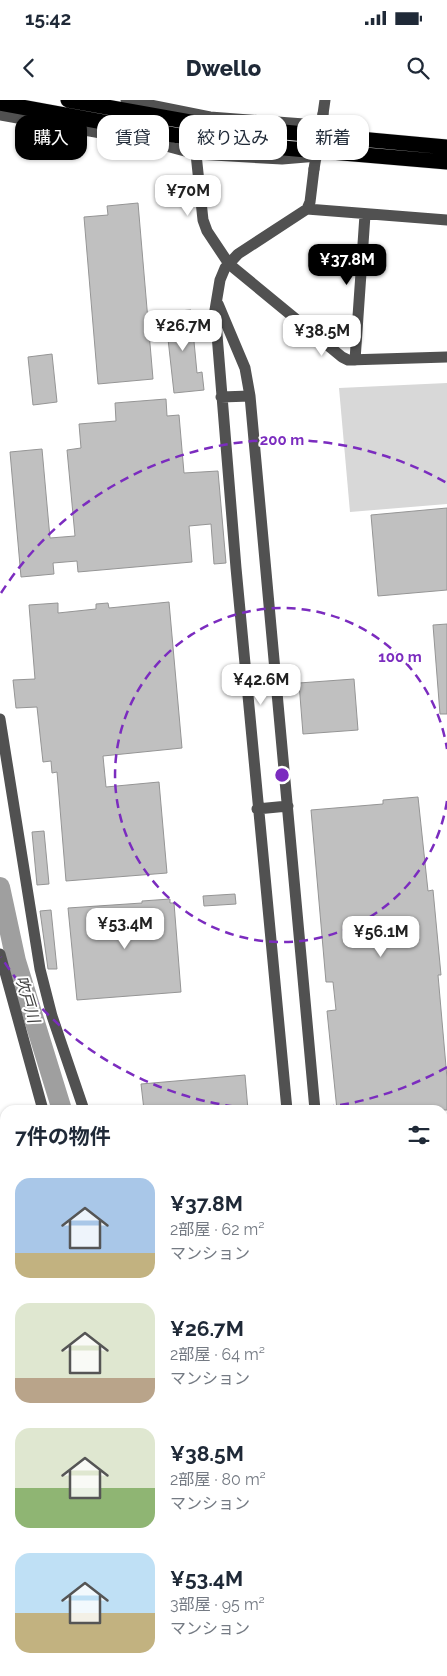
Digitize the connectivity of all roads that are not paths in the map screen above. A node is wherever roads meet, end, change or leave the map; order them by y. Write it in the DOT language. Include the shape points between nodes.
graph roads {
  1 [pos="68,100"];
  2 [pos="128,100"];
  3 [pos="325,100"];
  4 [pos="0,103"];
  5 [pos="0,115"];
  6 [pos="396,143"];
  7 [pos="447,147"];
  8 [pos="179,149"];
  9 [pos="297,149"];
  10 [pos="369,155"];
  11 [pos="197,160"];
  12 [pos="447,162"];
  13 [pos="306,209"];
  14 [pos="366,215"];
  15 [pos="447,220"];
  16 [pos="229,264"];
  17 [pos="217,300"];
  18 [pos="447,357"];
  19 [pos="356,360"];
  20 [pos="250,396"];
  21 [pos="221,397"];
  22 [pos="0,719"];
  23 [pos="288,806"];
  24 [pos="257,809"];
  25 [pos="0,954"];
  26 [pos="42,1105"];
  27 [pos="82,1105"];
  28 [pos="287,1105"];
  29 [pos="315,1105"];
  1 -- 6 [label="highway" via="207,125"];
  2 -- 6 [label="street" via="210,117 331,126"];
  3 -- 13 [label="street, bridge" via="310,202"];
  4 -- 9 [label="highway" via="212,142"];
  5 -- 8 [label="street"];
  6 -- 7 [label="highway"];
  10 -- 12 [label="highway"];
  11 -- 16 [label="street" via="206,231"];
  13 -- 14 [label="street"];
  13 -- 16 [label="street" via="243,249"];
  14 -- 15 [label="street"];
  14 -- 19 [label="street"];
  16 -- 17 [label="street" via="220,280"];
  16 -- 19 [label="street" via="342,357"];
  17 -- 20 [label="street" via="244,368"];
  17 -- 21 [label="street"];
  18 -- 19 [label="street"];
  20 -- 21 [label="street"];
  20 -- 23 [label="street"];
  21 -- 24 [label="street"];
  22 -- 27 [label="street" via="40,969"];
  23 -- 24 [label="street"];
  23 -- 29 [label="street"];
  24 -- 28 [label="street"];
  25 -- 26 [label="street"];
}
